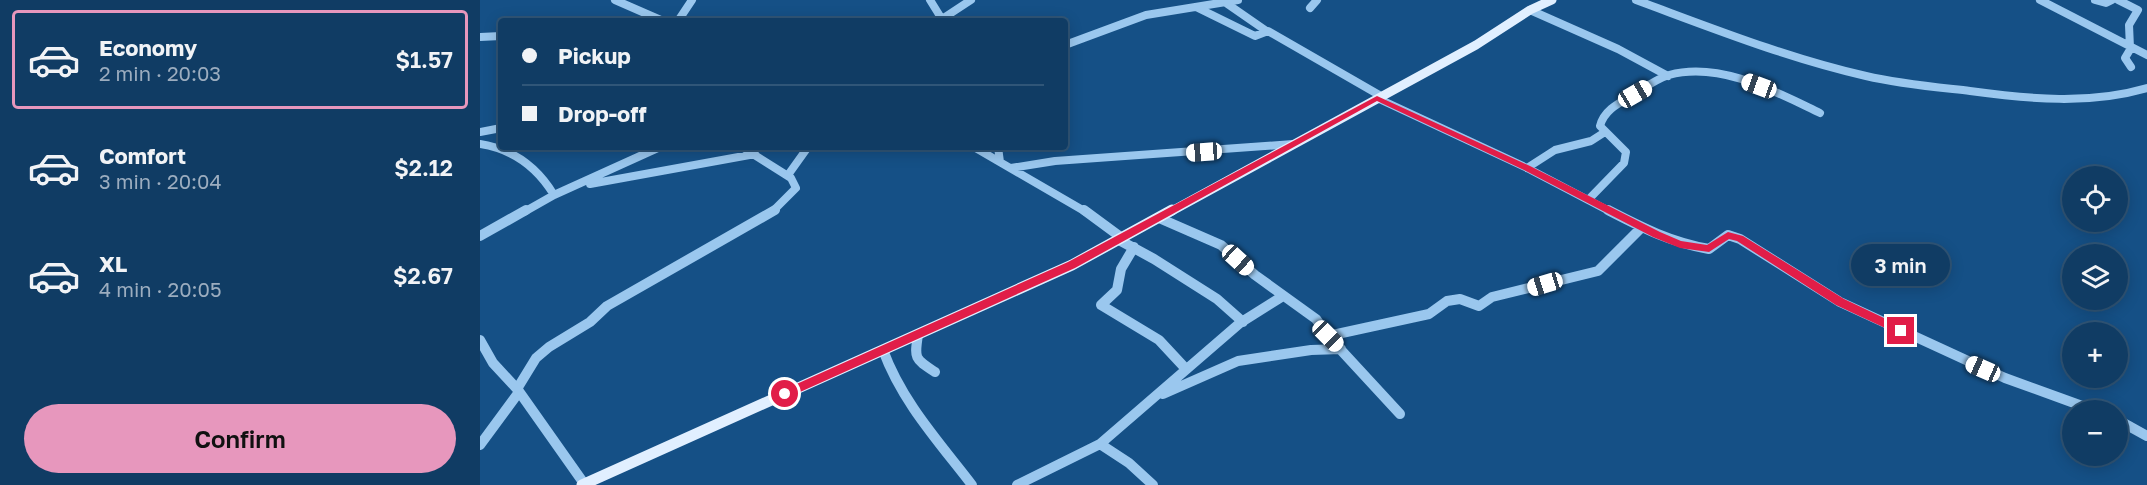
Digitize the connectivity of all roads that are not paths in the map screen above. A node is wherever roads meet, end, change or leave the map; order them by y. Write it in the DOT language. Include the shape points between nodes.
graph roads {
  1 [pos="615,0"];
  2 [pos="692,0"];
  3 [pos="930,0"];
  4 [pos="971,0"];
  5 [pos="1177,0"];
  6 [pos="1238,0"];
  7 [pos="1317,0"];
  8 [pos="1552,0"];
  9 [pos="1636,0"];
  10 [pos="2040,0"];
  11 [pos="2095,0"];
  12 [pos="2112,0"];
  13 [pos="2118,0"];
  14 [pos="1226,3"];
  15 [pos="1198,8"];
  16 [pos="1310,8"];
  17 [pos="2147,8"];
  18 [pos="1184,10"];
  19 [pos="1530,10"];
  20 [pos="2138,10"];
  21 [pos="656,18"];
  22 [pos="680,18"];
  23 [pos="942,18"];
  24 [pos="946,18"];
  25 [pos="1265,30"];
  26 [pos="498,36"];
  27 [pos="480,37"];
  28 [pos="1068,44"];
  29 [pos="2131,48"];
  30 [pos="2147,55"];
  31 [pos="2131,66"];
  32 [pos="1668,76"];
  33 [pos="2147,88"];
  34 [pos="1379,97"];
  35 [pos="1820,112"];
  36 [pos="498,129"];
  37 [pos="480,132"];
  38 [pos="1605,132"];
  39 [pos="480,144"];
  40 [pos="1293,144"];
  41 [pos="498,147"];
  42 [pos="507,150"];
  43 [pos="653,150"];
  44 [pos="748,150"];
  45 [pos="806,150"];
  46 [pos="979,150"];
  47 [pos="998,150"];
  48 [pos="755,154"];
  49 [pos="1000,162"];
  50 [pos="1011,168"];
  51 [pos="1527,168"];
  52 [pos="788,175"];
  53 [pos="575,186"];
  54 [pos="554,195"];
  55 [pos="1588,200"];
  56 [pos="1159,218"];
  57 [pos="1642,227"];
  58 [pos="480,236"];
  59 [pos="1120,239"];
  60 [pos="1134,247"];
  61 [pos="1283,296"];
  62 [pos="1243,322"];
  63 [pos="918,335"];
  64 [pos="1328,336"];
  65 [pos="480,340"];
  66 [pos="1341,349"];
  67 [pos="883,350"];
  68 [pos="1186,369"];
  69 [pos="935,372"];
  70 [pos="518,391"];
  71 [pos="1152,398"];
  72 [pos="2066,400"];
  73 [pos="1400,414"];
  74 [pos="2128,426"];
  75 [pos="2147,436"];
  76 [pos="1100,444"];
  77 [pos="480,445"];
  78 [pos="584,485"];
  79 [pos="972,485"];
  80 [pos="1017,485"];
  81 [pos="1154,485"];
  1 -- 21 [label="street"];
  2 -- 22 [label="street"];
  3 -- 23 [label="street"];
  4 -- 24 [label="street"];
  5 -- 18 [label="street"];
  6 -- 14 [label="street"];
  7 -- 16 [label="street"];
  8 -- 19 [label="main road"];
  9 -- 33 [label="street" via="1750,42 1893,82 2040,100 2093,99"];
  10 -- 29 [label="street"];
  11 -- 12 [label="street"];
  13 -- 20 [label="street"];
  14 -- 15 [label="street"];
  14 -- 25 [label="street"];
  15 -- 18 [label="street"];
  15 -- 25 [label="street" via="1255,36"];
  17 -- 20 [label="street"];
  18 -- 28 [label="street" via="1146,15"];
  19 -- 32 [label="street" via="1601,39"];
  19 -- 34 [label="main road" via="1476,45"];
  20 -- 29 [label="street" via="2129,25"];
  25 -- 34 [label="street"];
  26 -- 27 [label="street"];
  29 -- 30 [label="street"];
  29 -- 31 [label="street" via="2125,58"];
  32 -- 35 [label="street" via="1682,72 1724,74"];
  32 -- 38 [label="street" via="1612,107 1601,118 1600,126"];
  34 -- 40 [label="main road"];
  34 -- 51 [label="street"];
  36 -- 37 [label="street"];
  38 -- 51 [label="street" via="1592,142 1557,149"];
  38 -- 55 [label="street" via="1627,156"];
  39 -- 41 [label="street"];
  40 -- 50 [label="street" via="1055,161"];
  40 -- 56 [label="main road"];
  42 -- 54 [label="street" via="548,183"];
  43 -- 53 [label="street"];
  44 -- 48 [label="street"];
  45 -- 52 [label="street"];
  46 -- 49 [label="street"];
  47 -- 49 [label="street"];
  48 -- 52 [label="street"];
  48 -- 53 [label="street"];
  49 -- 50 [label="street"];
  50 -- 59 [label="street" via="1105,224"];
  51 -- 55 [label="street"];
  52 -- 70 [label="street" via="796,188 775,210 608,306 549,347 525,373"];
  53 -- 54 [label="street"];
  54 -- 58 [label="street"];
  55 -- 57 [label="street"];
  56 -- 59 [label="main road"];
  56 -- 61 [label="street" via="1221,245"];
  57 -- 64 [label="street" via="1598,271 1492,297 1479,306 1460,299 1446,301 1429,314"];
  57 -- 72 [label="street" via="1702,249 1715,246 1728,236 1740,238 1840,302 2005,378"];
  59 -- 60 [label="street"];
  59 -- 63 [label="main road"];
  60 -- 62 [label="street" via="1206,291"];
  60 -- 68 [label="street" via="1120,269 1118,290 1101,305 1159,340"];
  61 -- 62 [label="street"];
  61 -- 64 [label="street" via="1316,319"];
  62 -- 68 [label="street"];
  63 -- 67 [label="main road"];
  63 -- 69 [label="street" via="915,355"];
  64 -- 66 [label="street"];
  65 -- 70 [label="street" via="493,363"];
  66 -- 71 [label="street" via="1238,361"];
  66 -- 73 [label="street"];
  67 -- 78 [label="main road"];
  67 -- 79 [label="street" via="914,411"];
  68 -- 71 [label="street"];
  70 -- 77 [label="street"];
  70 -- 78 [label="street"];
  71 -- 76 [label="street"];
  74 -- 75 [label="street"];
  76 -- 80 [label="street"];
  76 -- 81 [label="street"];
}
